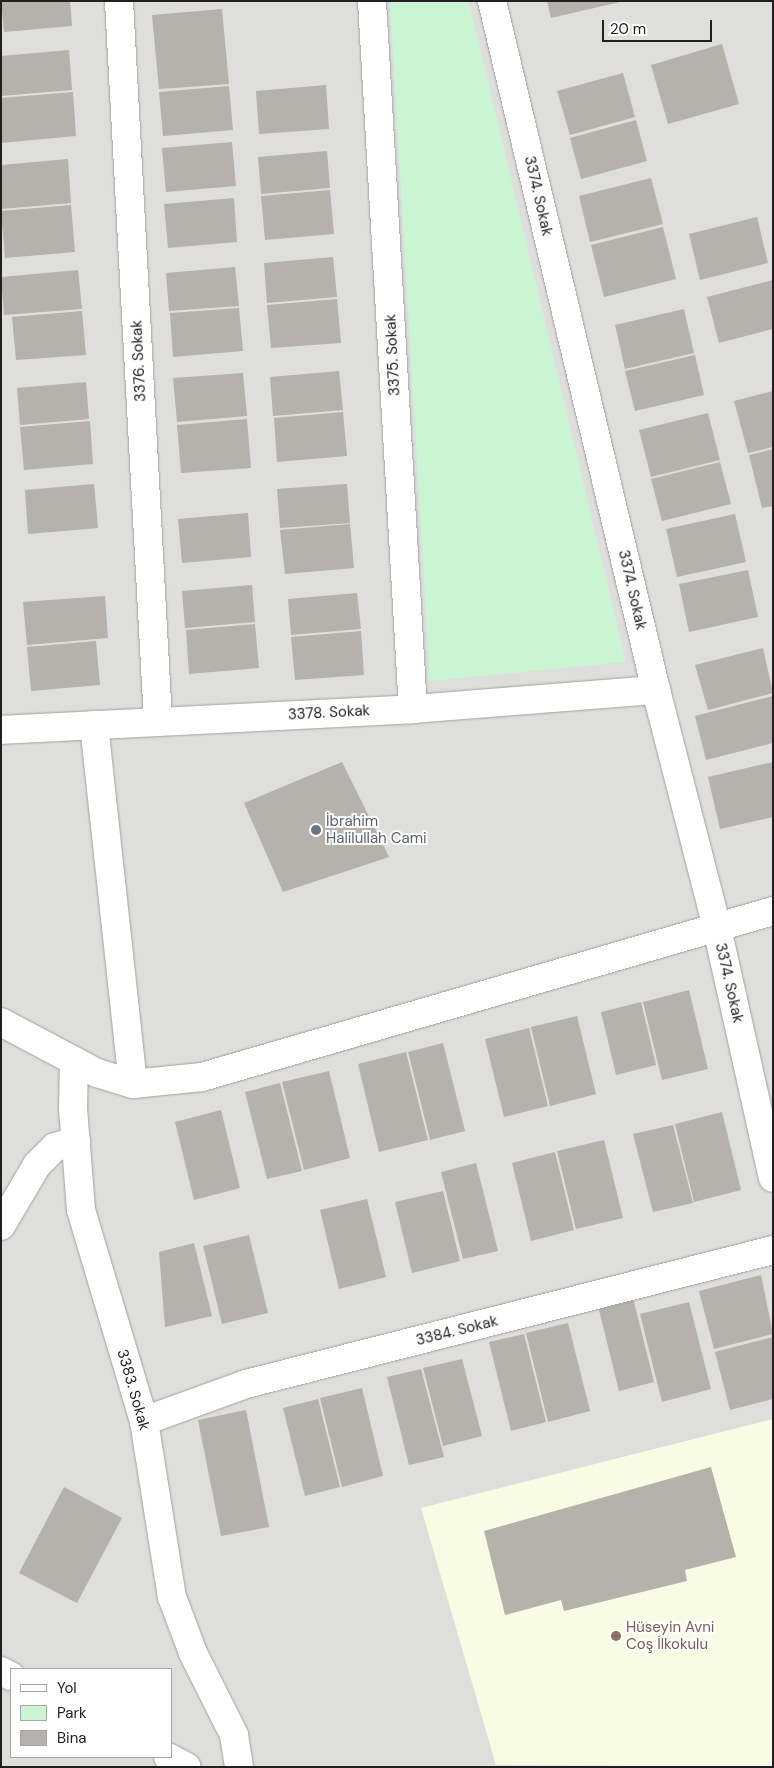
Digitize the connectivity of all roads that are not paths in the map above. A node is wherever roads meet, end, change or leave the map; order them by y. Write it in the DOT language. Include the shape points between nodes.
graph roads {
  1 [pos="119,1"];
  2 [pos="372,1"];
  3 [pos="492,1"];
  4 [pos="656,690"];
  5 [pos="413,709"];
  6 [pos="158,721"];
  7 [pos="94,725"];
  8 [pos="1,730"];
  9 [pos="773,911"];
  10 [pos="717,928"];
  11 [pos="1,1022"];
  12 [pos="74,1061"];
  13 [pos="134,1084"];
  14 [pos="76,1141"];
  15 [pos="773,1178"];
  16 [pos="1,1226"];
  17 [pos="773,1250"];
  18 [pos="144,1420"];
  19 [pos="170,1758"];
  20 [pos="187,1767"];
  21 [pos="239,1767"];
  1 -- 6 [label="street, 3376. Sokak"];
  2 -- 5 [label="street, 3375. Sokak"];
  3 -- 4 [label="street, 3374. Sokak"];
  4 -- 5 [label="street, 3378. Sokak"];
  4 -- 10 [label="street, 3374. Sokak"];
  5 -- 6 [label="street, 3378. Sokak"];
  6 -- 7 [label="street, 3378. Sokak"];
  7 -- 8 [label="street, 3378. Sokak"];
  7 -- 13 [label="street"];
  9 -- 10 [label="street"];
  10 -- 13 [label="street" via="202,1077"];
  10 -- 15 [label="street, 3374. Sokak"];
  11 -- 12 [label="street"];
  12 -- 13 [label="street"];
  12 -- 14 [label="street, 3383. Sokak"];
  14 -- 16 [label="street" via="55,1147 37,1165"];
  14 -- 18 [label="street, 3383. Sokak" via="81,1210"];
  17 -- 18 [label="street, 3384. Sokak" via="246,1384"];
  18 -- 21 [label="street, 3383. Sokak" via="172,1597 193,1653 234,1735"];
  19 -- 20 [label="street"];
}
